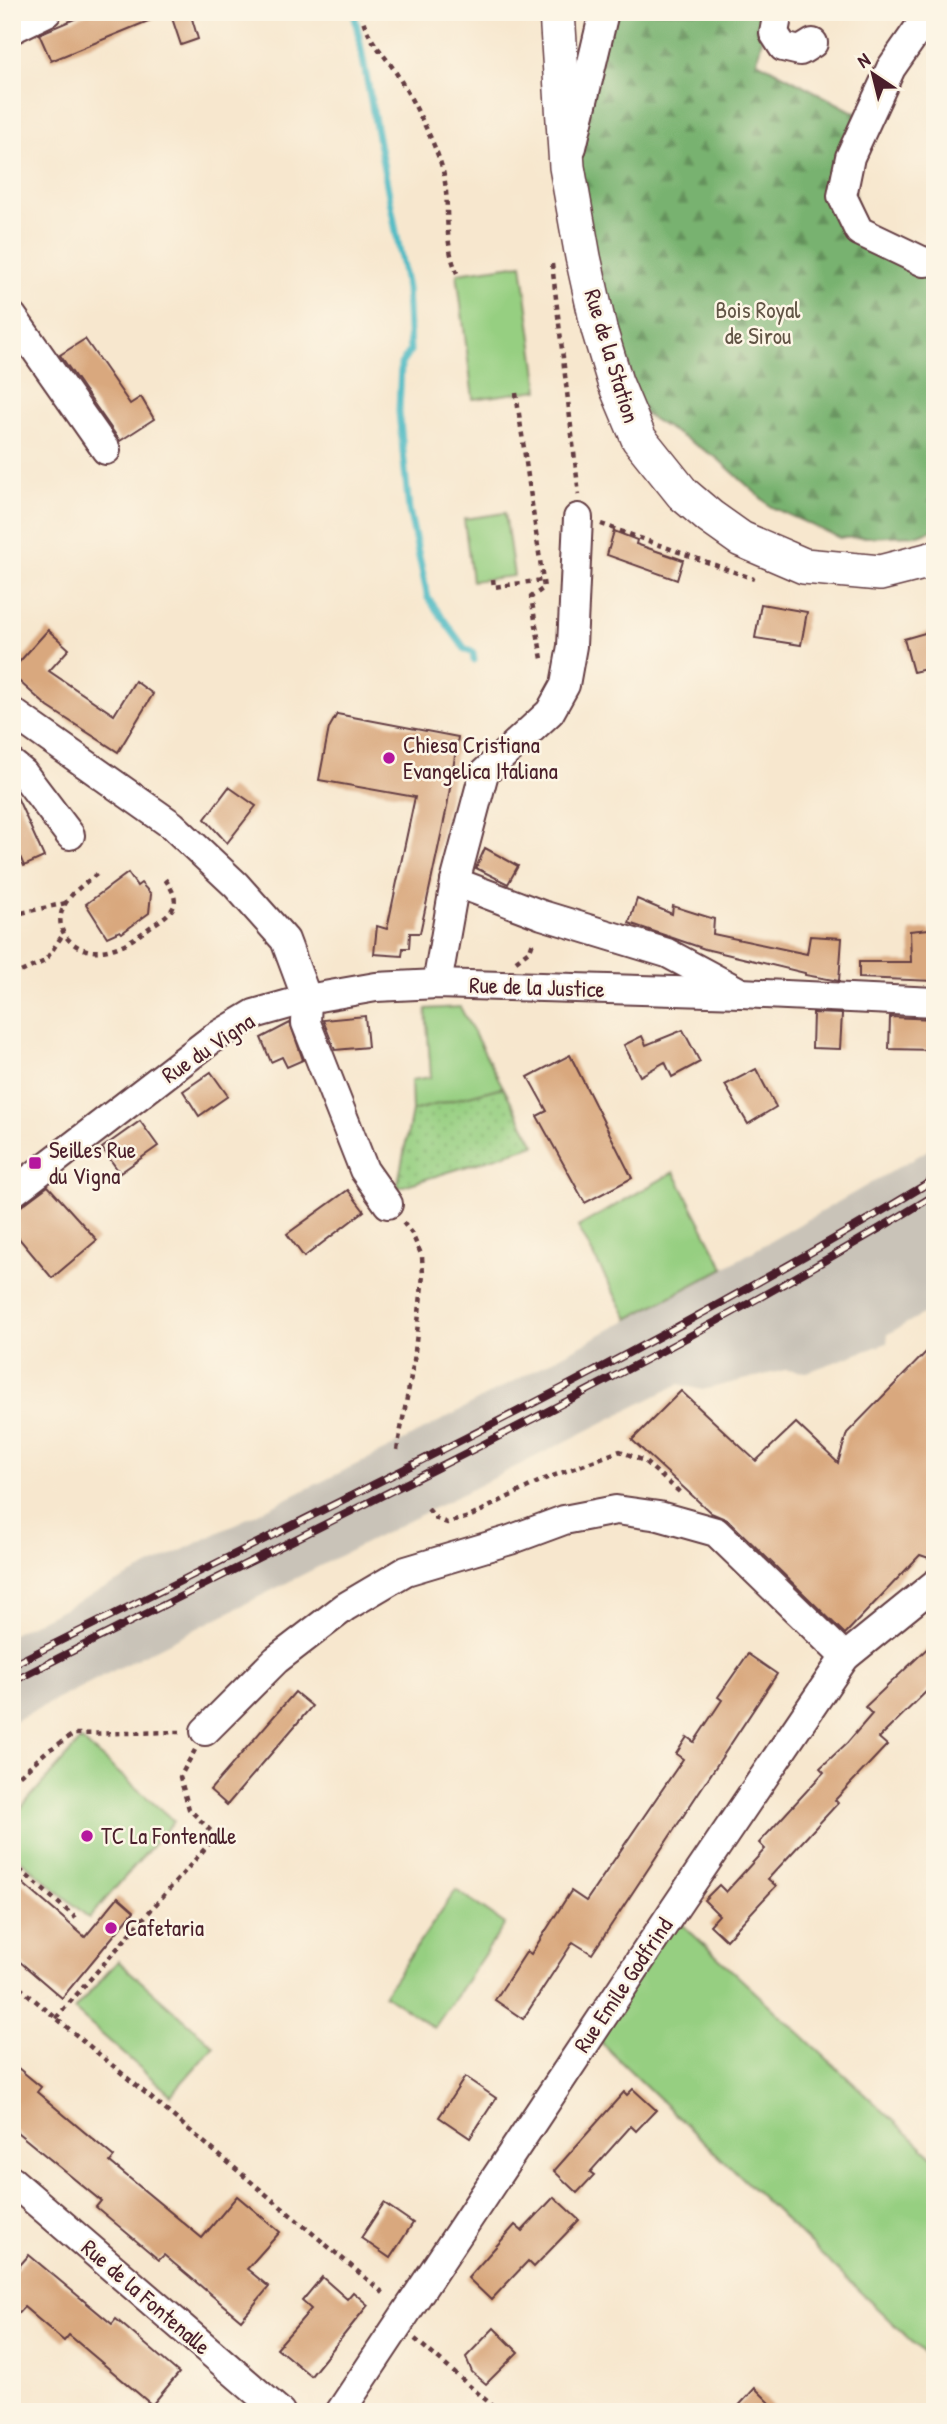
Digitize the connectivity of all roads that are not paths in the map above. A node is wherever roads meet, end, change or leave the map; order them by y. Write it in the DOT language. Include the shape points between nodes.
graph roads {
  1 [pos="47,12"];
  2 [pos="557,12"];
  3 [pos="604,12"];
  4 [pos="778,12"];
  5 [pos="930,12"];
  6 [pos="12,29"];
  7 [pos="813,43"];
  8 [pos="567,167"];
  9 [pos="935,261"];
  10 [pos="12,316"];
  11 [pos="106,450"];
  12 [pos="578,518"];
  13 [pos="935,559"];
  14 [pos="12,713"];
  15 [pos="12,764"];
  16 [pos="70,835"];
  17 [pos="455,882"];
  18 [pos="437,984"];
  19 [pos="741,993"];
  20 [pos="307,999"];
  21 [pos="935,1002"];
  22 [pos="12,1193"];
  23 [pos="388,1204"];
  24 [pos="935,1584"];
  25 [pos="845,1657"];
  26 [pos="205,1731"];
  27 [pos="15,2188"];
  28 [pos="280,2412"];
  29 [pos="340,2412"];
  1 -- 6 [label="street"];
  2 -- 8 [label="main road, Rue de la Station"];
  3 -- 8 [label="street"];
  4 -- 7 [label="street" via="774,33 783,47 800,51"];
  5 -- 9 [label="street" via="891,68 850,157 842,196 859,231 924,262"];
  8 -- 13 [label="main road, Rue de la Station" via="599,329 615,382 639,439 683,494 741,539 804,566 880,573"];
  10 -- 11 [label="street"];
  12 -- 17 [label="street, Rue de la Justice" via="572,646 565,685 550,712 484,774"];
  14 -- 20 [label="street" via="172,825 236,885 285,940"];
  15 -- 16 [label="street"];
  17 -- 18 [label="street, Rue de la Justice"];
  17 -- 19 [label="street, Rue de la Justice" via="542,915 667,953"];
  18 -- 19 [label="street, Rue de la Justice"];
  18 -- 20 [label="street, Rue du Vigna" via="376,987"];
  19 -- 21 [label="street, Rue de la Justice"];
  20 -- 22 [label="street, Rue du Vigna" via="254,1014 212,1039"];
  20 -- 23 [label="street" via="306,1023 364,1170"];
  24 -- 25 [label="street, Rue Emile Godfrind"];
  25 -- 26 [label="street" via="716,1532 616,1510 564,1520 405,1571 345,1607 276,1660"];
  25 -- 29 [label="street, Rue Emile Godfrind"];
  27 -- 28 [label="street, Rue de la Fontenalle"];
}
